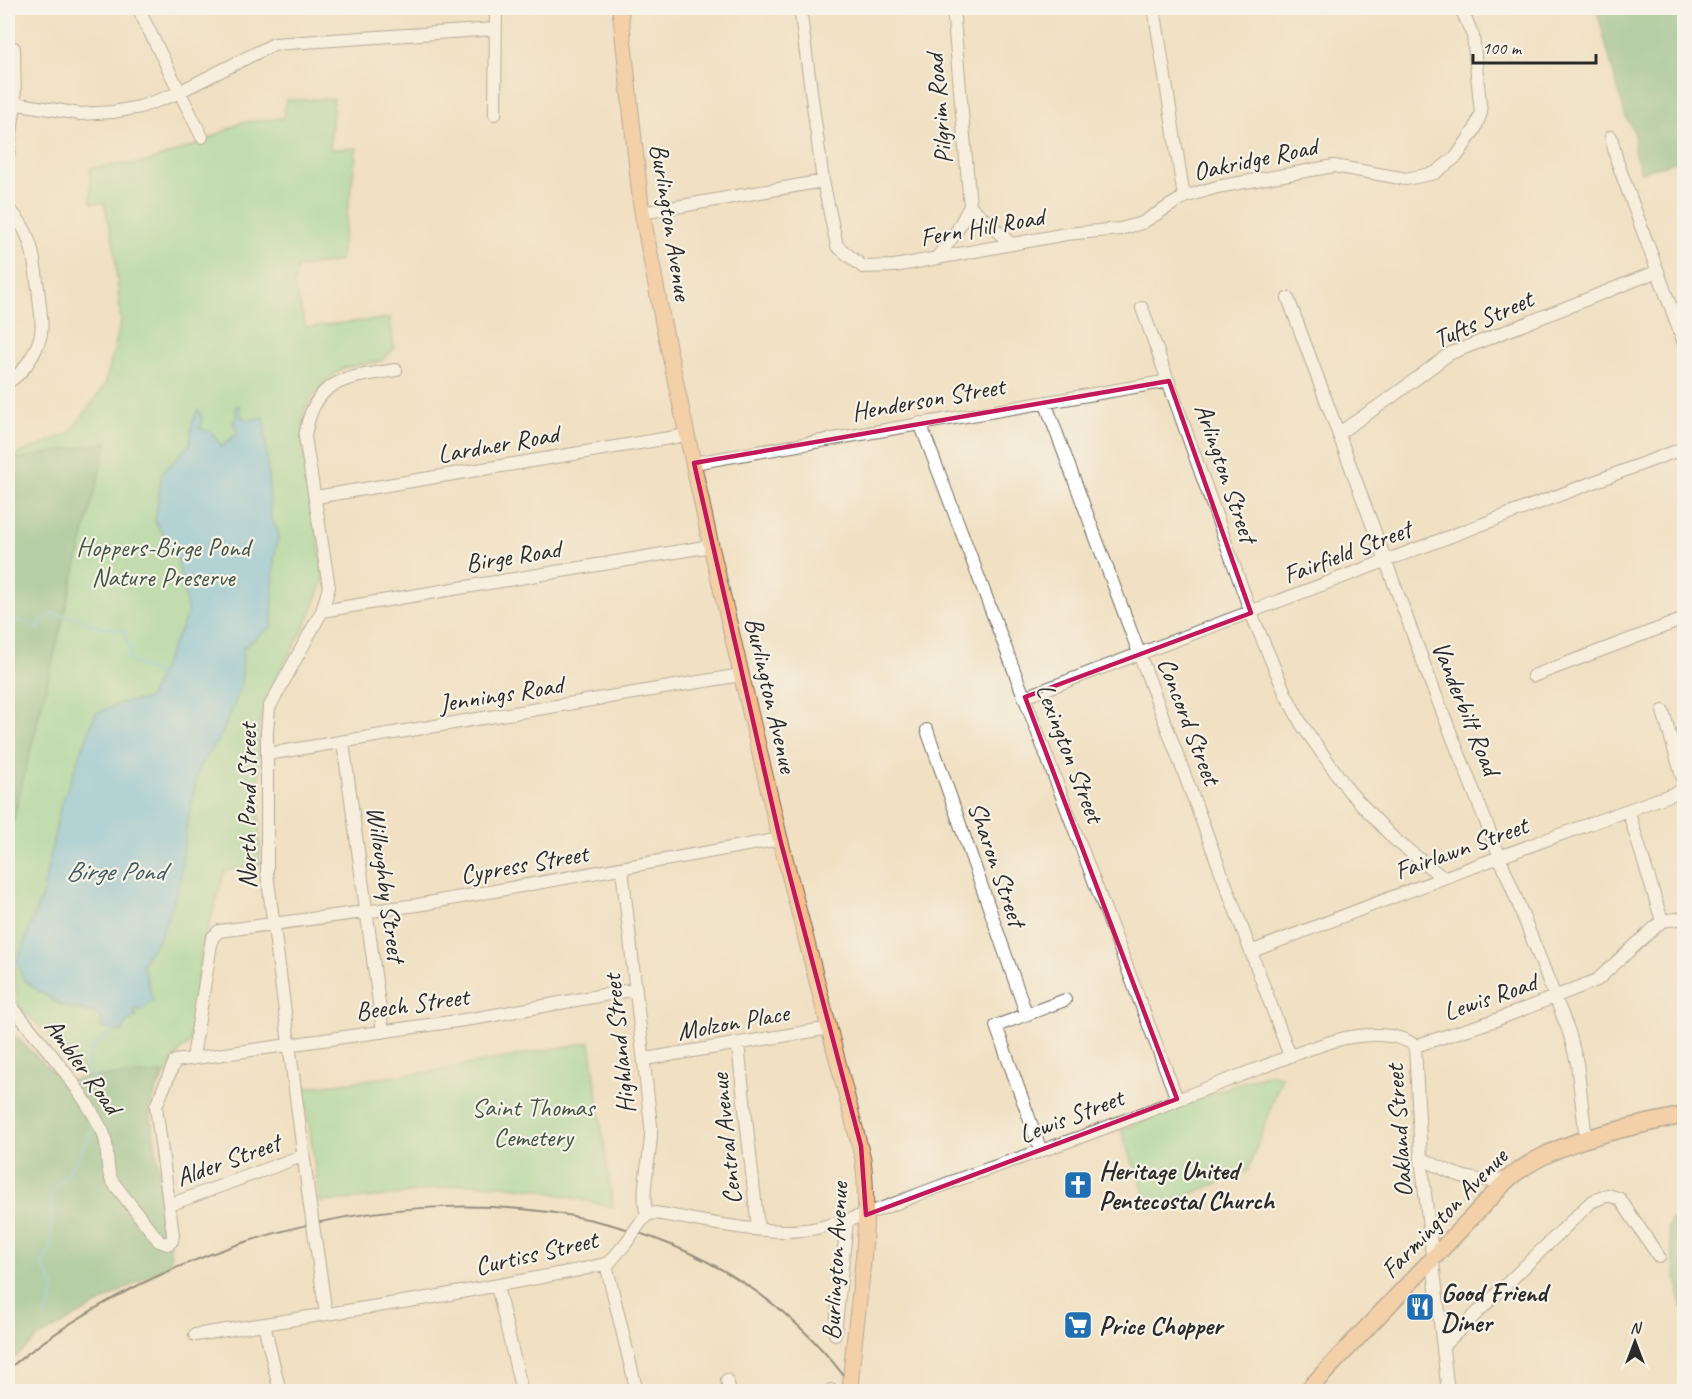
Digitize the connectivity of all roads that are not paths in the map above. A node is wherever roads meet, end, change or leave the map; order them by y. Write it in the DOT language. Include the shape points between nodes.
graph roads {
  1 [pos="138,8"];
  2 [pos="496,8"];
  3 [pos="620,8"];
  4 [pos="800,8"];
  5 [pos="953,8"];
  6 [pos="1154,8"];
  7 [pos="1461,8"];
  8 [pos="495,29"];
  9 [pos="14,48"];
  10 [pos="180,92"];
  11 [pos="11,103"];
  12 [pos="495,114"];
  13 [pos="202,137"];
  14 [pos="1611,137"];
  15 [pos="8,156"];
  16 [pos="823,182"];
  17 [pos="1184,197"];
  18 [pos="970,206"];
  19 [pos="8,209"];
  20 [pos="642,213"];
  21 [pos="1011,244"];
  22 [pos="938,256"];
  23 [pos="1659,271"];
  24 [pos="1288,298"];
  25 [pos="1142,308"];
  26 [pos="1684,344"];
  27 [pos="396,370"];
  28 [pos="1169,381"];
  29 [pos="8,382"];
  30 [pos="1045,402"];
  31 [pos="921,423"];
  32 [pos="1339,433"];
  33 [pos="687,435"];
  34 [pos="1684,448"];
  35 [pos="694,464"];
  36 [pos="316,497"];
  37 [pos="711,546"];
  38 [pos="1386,561"];
  39 [pos="322,611"];
  40 [pos="1251,613"];
  41 [pos="1684,618"];
  42 [pos="1140,654"];
  43 [pos="741,675"];
  44 [pos="1533,676"];
  45 [pos="1025,697"];
  46 [pos="1663,711"];
  47 [pos="927,730"];
  48 [pos="343,742"];
  49 [pos="268,754"];
  50 [pos="1684,783"];
  51 [pos="1684,790"];
  52 [pos="1628,810"];
  53 [pos="780,839"];
  54 [pos="1502,858"];
  55 [pos="622,869"];
  56 [pos="1442,877"];
  57 [pos="367,912"];
  58 [pos="1684,918"];
  59 [pos="1662,921"];
  60 [pos="274,924"];
  61 [pos="1253,951"];
  62 [pos="636,989"];
  63 [pos="1555,998"];
  64 [pos="1065,1000"];
  65 [pos="8,1002"];
  66 [pos="1026,1013"];
  67 [pos="830,1028"];
  68 [pos="383,1032"];
  69 [pos="288,1044"];
  70 [pos="738,1045"];
  71 [pos="1415,1046"];
  72 [pos="1290,1056"];
  73 [pos="193,1057"];
  74 [pos="645,1059"];
  75 [pos="1177,1099"];
  76 [pos="1684,1115"];
  77 [pos="1586,1138"];
  78 [pos="1041,1151"];
  79 [pos="302,1156"];
  80 [pos="1421,1158"];
  81 [pos="1509,1178"];
  82 [pos="169,1205"];
  83 [pos="866,1215"];
  84 [pos="644,1219"];
  85 [pos="847,1221"];
  86 [pos="758,1228"];
  87 [pos="1659,1257"];
  88 [pos="1432,1260"];
  89 [pos="606,1264"];
  90 [pos="497,1286"];
  91 [pos="326,1314"];
  92 [pos="264,1324"];
  93 [pos="835,1334"];
  94 [pos="195,1335"];
  95 [pos="1444,1345"];
  96 [pos="280,1392"];
  97 [pos="522,1392"];
  98 [pos="637,1392"];
  99 [pos="850,1392"];
  100 [pos="1306,1392"];
  101 [pos="1448,1392"];
  1 -- 10 [label="street"];
  2 -- 8 [label="street"];
  3 -- 20 [label="main road, Burlington Avenue"];
  4 -- 16 [label="street, Fern Hill Road"];
  5 -- 18 [label="street, Pilgrim Road"];
  6 -- 17 [label="street"];
  7 -- 17 [label="street, Oakridge Road" via="1473,36 1481,113 1457,156 1435,173 1406,179 1334,165 1217,186"];
  8 -- 10 [label="street" via="274,44"];
  8 -- 12 [label="street"];
  9 -- 11 [label="street"];
  10 -- 11 [label="street" via="140,107 95,114"];
  10 -- 13 [label="street"];
  11 -- 15 [label="street"];
  14 -- 23 [label="street"];
  16 -- 20 [label="street"];
  16 -- 22 [label="street, Fern Hill Road" via="837,246 851,260 863,267 895,266"];
  17 -- 21 [label="street, Fern Hill Road" via="1142,223"];
  18 -- 21 [label="street"];
  18 -- 22 [label="street"];
  19 -- 29 [label="street" via="18,217 28,236 41,333 27,363"];
  20 -- 33 [label="main road, Burlington Avenue"];
  21 -- 22 [label="street, Fern Hill Road"];
  23 -- 26 [label="street"];
  23 -- 32 [label="street, Tufts Street" via="1449,354"];
  24 -- 32 [label="street, Vanderbilt Road"];
  25 -- 28 [label="street, Arlington Street"];
  27 -- 36 [label="street, North Pond Street" via="333,383 317,399 305,437"];
  28 -- 30 [label="street, Henderson Street"];
  28 -- 40 [label="street, Arlington Street"];
  30 -- 31 [label="street, Henderson Street"];
  30 -- 42 [label="street, Concord Street"];
  31 -- 35 [label="street, Henderson Street"];
  31 -- 45 [label="street, Lexington Street"];
  32 -- 38 [label="street, Vanderbilt Road"];
  33 -- 35 [label="main road, Burlington Avenue"];
  33 -- 36 [label="street, Lardner Road"];
  34 -- 38 [label="street, Fairfield Street"];
  35 -- 37 [label="main road, Burlington Avenue"];
  36 -- 39 [label="street, North Pond Street" via="329,587"];
  37 -- 39 [label="street, Birge Road"];
  37 -- 43 [label="main road, Burlington Avenue"];
  38 -- 40 [label="street, Fairfield Street"];
  38 -- 54 [label="street, Vanderbilt Road"];
  39 -- 49 [label="street, North Pond Street" via="269,708"];
  40 -- 42 [label="street, Fairfield Street"];
  40 -- 56 [label="street, Arlington Street" via="1297,715 1349,791 1394,839"];
  41 -- 44 [label="street"];
  42 -- 45 [label="street, Fairfield Street"];
  42 -- 61 [label="street, Concord Street"];
  43 -- 48 [label="street, Jennings Road"];
  43 -- 53 [label="main road, Burlington Avenue"];
  45 -- 75 [label="street, Lexington Street"];
  46 -- 50 [label="street"];
  47 -- 66 [label="street, Sharon Street"];
  48 -- 49 [label="street, Jennings Road"];
  48 -- 57 [label="street, Willoughby Street"];
  49 -- 60 [label="street, North Pond Street" via="267,873"];
  51 -- 52 [label="street, Fairlawn Street"];
  52 -- 54 [label="street, Fairlawn Street"];
  52 -- 59 [label="street"];
  53 -- 55 [label="street, Cypress Street"];
  53 -- 67 [label="main road, Burlington Avenue"];
  54 -- 56 [label="street, Fairlawn Street"];
  54 -- 63 [label="street, Vanderbilt Road"];
  55 -- 57 [label="street, Cypress Street"];
  55 -- 62 [label="street, Highland Street"];
  56 -- 61 [label="street, Fairlawn Street"];
  57 -- 60 [label="street, Cypress Street"];
  57 -- 68 [label="street, Willoughby Street"];
  58 -- 59 [label="street"];
  59 -- 63 [label="street, Lewis Road" via="1597,980"];
  60 -- 69 [label="street, North Pond Street"];
  60 -- 73 [label="street, Cypress Street" via="219,931 212,938"];
  61 -- 72 [label="street, Concord Street"];
  62 -- 68 [label="street, Beech Street"];
  62 -- 74 [label="street, Highland Street"];
  63 -- 71 [label="street, Lewis Road"];
  63 -- 77 [label="street, Vanderbilt Road" via="1577,1063"];
  64 -- 66 [label="street"];
  65 -- 82 [label="street, Ambler Road" via="89,1107 104,1135 106,1170 118,1191 159,1240 170,1243 173,1238"];
  66 -- 78 [label="street" via="996,1026"];
  67 -- 70 [label="street, Molzon Place"];
  67 -- 83 [label="main road, Burlington Avenue" via="861,1146"];
  68 -- 69 [label="street, Beech Street"];
  69 -- 73 [label="street, Beech Street"];
  69 -- 79 [label="street, North Pond Street"];
  70 -- 74 [label="street, Molzon Place"];
  70 -- 86 [label="street, Central Avenue"];
  71 -- 72 [label="street" via="1409,1041 1363,1035"];
  71 -- 80 [label="street, Oakland Street"];
  72 -- 75 [label="street, Lewis Street"];
  73 -- 82 [label="street" via="175,1061 156,1106"];
  74 -- 84 [label="street, Highland Street" via="652,1137"];
  75 -- 78 [label="street, Lewis Street"];
  76 -- 77 [label="highway, Farmington Avenue"];
  77 -- 81 [label="highway, Farmington Avenue" via="1537,1157"];
  78 -- 83 [label="street, Lewis Street"];
  79 -- 82 [label="street, Alder Street"];
  79 -- 91 [label="street, North Pond Street, bridge"];
  80 -- 81 [label="street" via="1472,1181"];
  80 -- 88 [label="street, Oakland Street"];
  81 -- 88 [label="highway, Farmington Avenue"];
  83 -- 85 [label="street"];
  83 -- 99 [label="main road, Burlington Avenue, bridge"];
  84 -- 86 [label="street"];
  84 -- 89 [label="street, Curtiss Street, bridge"];
  85 -- 86 [label="street" via="798,1231"];
  85 -- 93 [label="street, Burlington Avenue"];
  87 -- 95 [label="street" via="1624,1203 1608,1195 1591,1202"];
  88 -- 95 [label="street, Oakland Street"];
  88 -- 100 [label="highway, Farmington Avenue"];
  89 -- 90 [label="street, Curtiss Street"];
  89 -- 98 [label="street"];
  90 -- 91 [label="street, Curtiss Street"];
  90 -- 97 [label="street"];
  91 -- 92 [label="street, Curtiss Street"];
  92 -- 94 [label="street, Curtiss Street"];
  92 -- 96 [label="street"];
  95 -- 101 [label="street, Oakland Street"];
}
